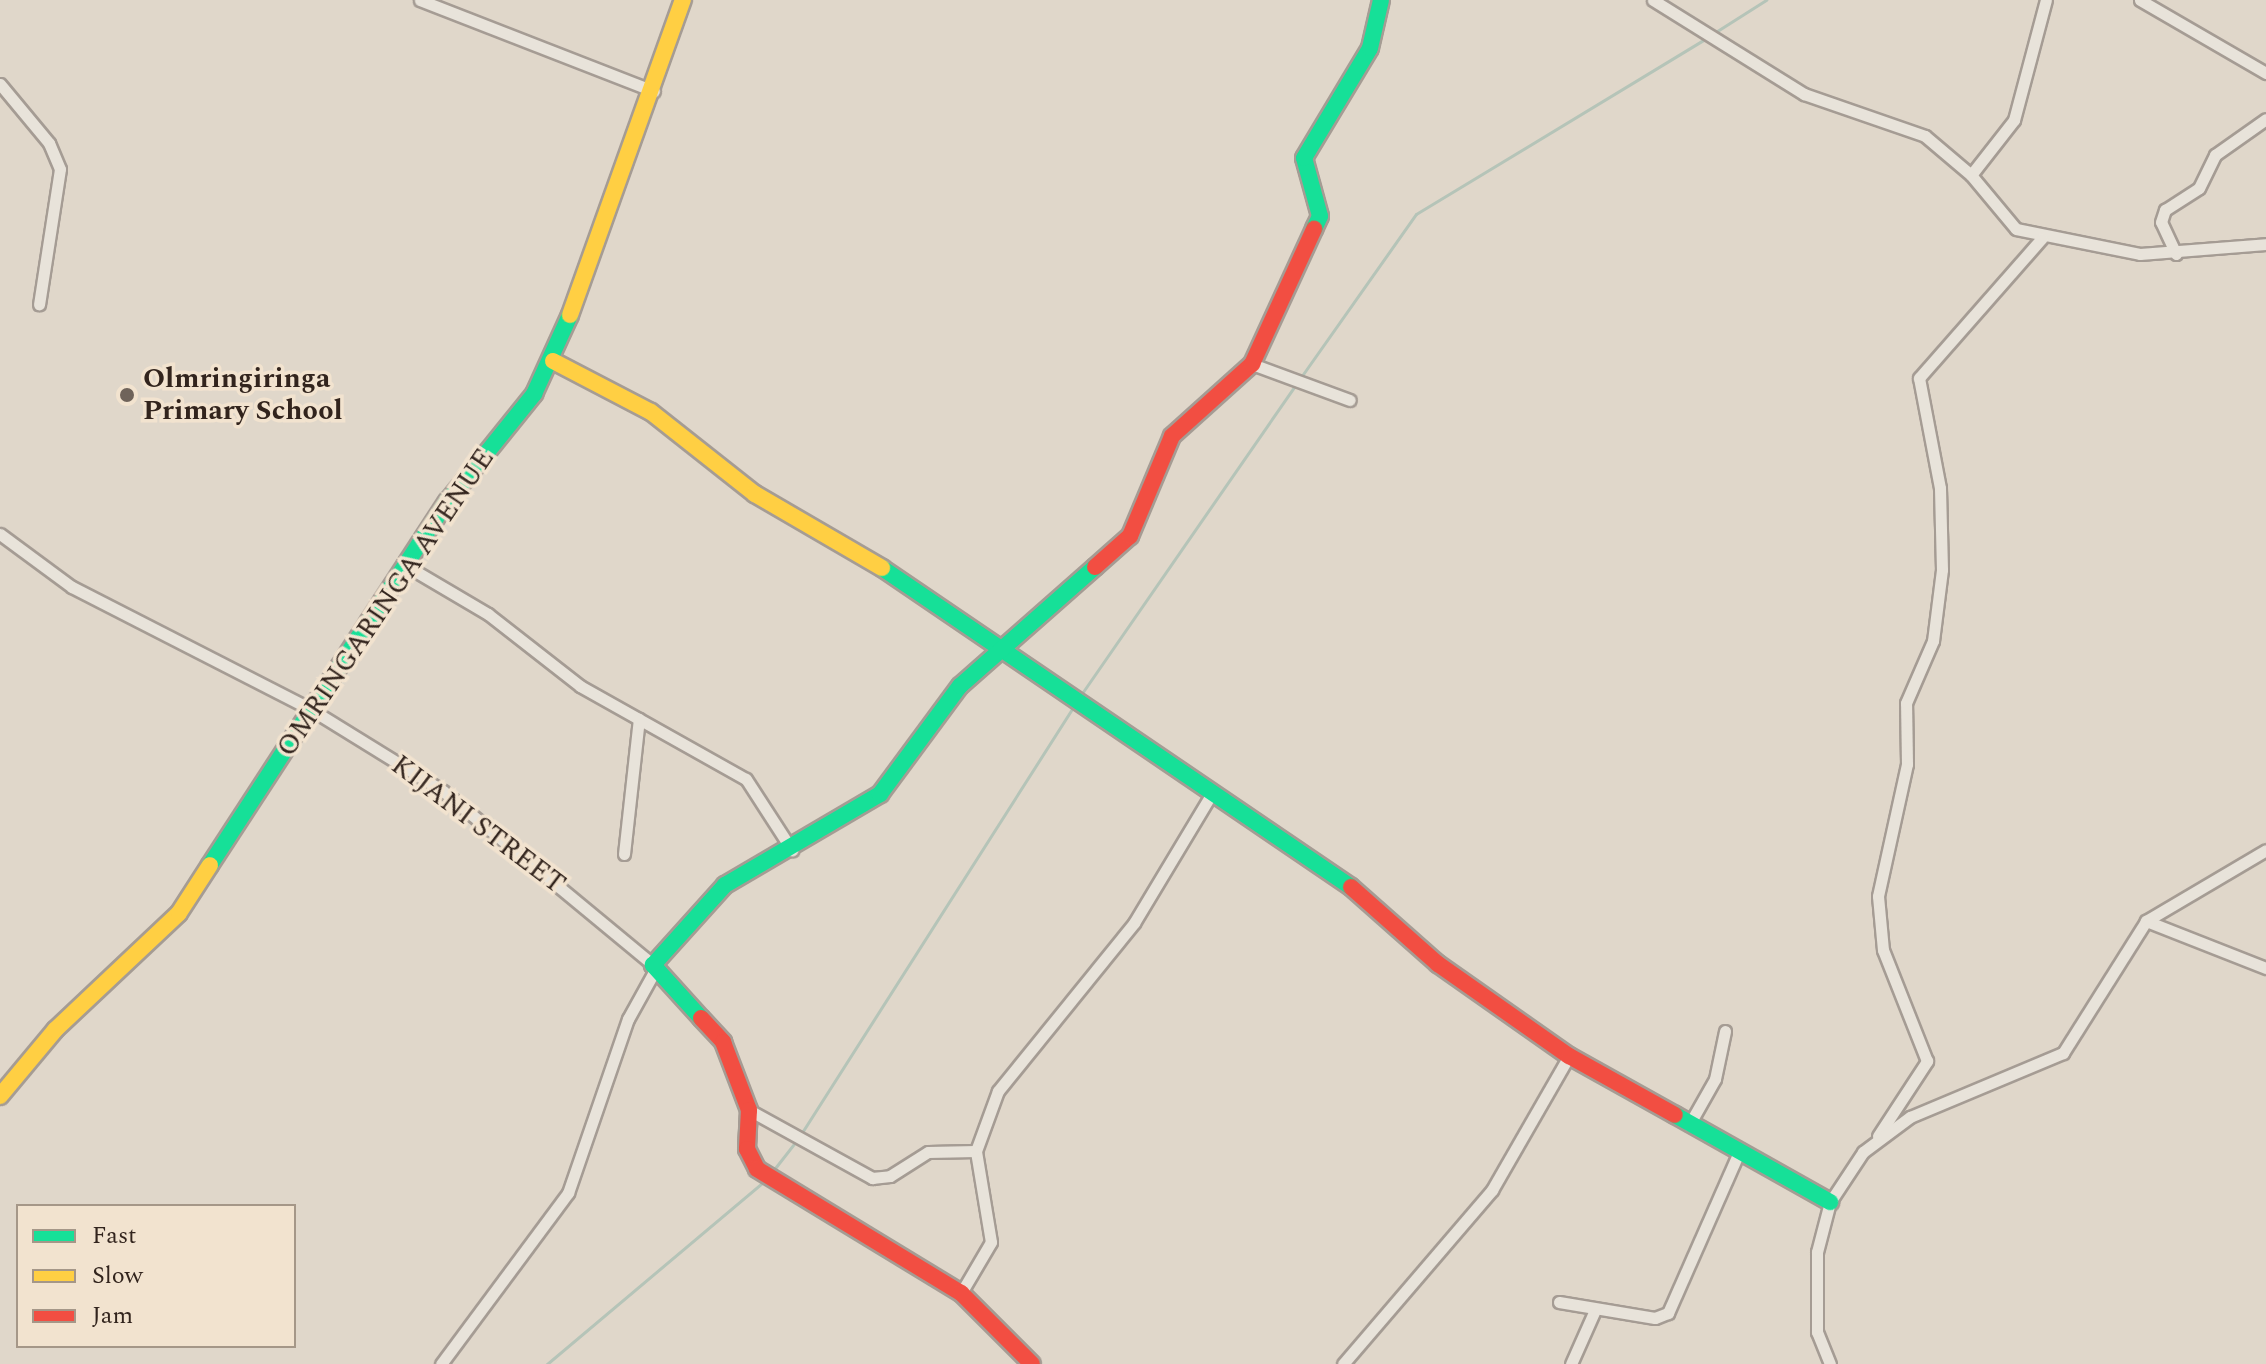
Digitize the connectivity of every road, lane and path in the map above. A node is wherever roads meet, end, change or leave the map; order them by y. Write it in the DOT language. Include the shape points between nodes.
graph roads {
  1 [pos="420,0"];
  2 [pos="683,0"];
  3 [pos="1381,0"];
  4 [pos="1653,0"];
  5 [pos="2046,0"];
  6 [pos="2140,0"];
  7 [pos="2266,73"];
  8 [pos="0,84"];
  9 [pos="654,91"];
  10 [pos="2266,119"];
  11 [pos="1971,175"];
  12 [pos="2042,238"];
  13 [pos="2266,244"];
  14 [pos="2176,254"];
  15 [pos="39,304"];
  16 [pos="553,361"];
  17 [pos="1252,364"];
  18 [pos="1350,400"];
  19 [pos="0,534"];
  20 [pos="410,568"];
  21 [pos="1000,650"];
  22 [pos="312,710"];
  23 [pos="639,719"];
  24 [pos="1211,795"];
  25 [pos="2266,850"];
  26 [pos="793,851"];
  27 [pos="624,854"];
  28 [pos="2146,921"];
  29 [pos="2266,968"];
  30 [pos="654,969"];
  31 [pos="1725,1031"];
  32 [pos="1569,1056"];
  33 [pos="0,1096"];
  34 [pos="749,1110"];
  35 [pos="1689,1125"];
  36 [pos="1878,1136"];
  37 [pos="976,1151"];
  38 [pos="1739,1152"];
  39 [pos="1830,1202"];
  40 [pos="961,1293"];
  41 [pos="1559,1302"];
  42 [pos="1595,1310"];
  43 [pos="441,1364"];
  44 [pos="1032,1364"];
  45 [pos="1343,1364"];
  46 [pos="1571,1364"];
  47 [pos="1830,1364"];
  1 -- 9 [label="street"];
  2 -- 9 [label="street, OMRINGARINGA AVENUE"];
  3 -- 17 [label="street" via="1370,48 1304,158 1319,223"];
  4 -- 11 [label="street" via="1804,94 1925,136"];
  5 -- 11 [label="street" via="2014,120"];
  6 -- 7 [label="street"];
  8 -- 15 [label="street" via="49,143 60,169"];
  9 -- 16 [label="street, OMRINGARINGA AVENUE"];
  10 -- 14 [label="street" via="2215,155 2199,188 2165,210 2161,222"];
  11 -- 12 [label="street" via="2005,222"];
  12 -- 14 [label="street"];
  12 -- 36 [label="street" via="1919,378 1940,488 1942,570 1933,641 1906,703 1907,764 1878,896 1883,950 1927,1061"];
  13 -- 14 [label="street"];
  16 -- 20 [label="street, OMRINGARINGA AVENUE" via="447,502"];
  16 -- 21 [label="street" via="651,412 755,494 920,591"];
  17 -- 18 [label="street"];
  17 -- 21 [label="street" via="1172,436 1130,536"];
  19 -- 22 [label="street, KIJANI STREET" via="89,597"];
  20 -- 22 [label="street, OMRINGARINGA AVENUE"];
  20 -- 23 [label="street"];
  21 -- 24 [label="street"];
  21 -- 26 [label="street" via="960,686 880,794"];
  22 -- 30 [label="street, KIJANI STREET" via="443,791"];
  22 -- 33 [label="street, OMRINGARINGA AVENUE" via="179,913 55,1030"];
  23 -- 26 [label="street" via="746,779"];
  23 -- 27 [label="street"];
  24 -- 32 [label="street" via="1333,871 1438,964"];
  24 -- 37 [label="street" via="1134,923 1011,1070"];
  25 -- 28 [label="street"];
  26 -- 30 [label="street" via="725,885"];
  28 -- 29 [label="street"];
  28 -- 36 [label="street" via="2063,1053"];
  30 -- 34 [label="street" via="710,1020"];
  30 -- 43 [label="street" via="628,1019 568,1193"];
  31 -- 35 [label="street" via="1715,1079"];
  32 -- 35 [label="street"];
  32 -- 45 [label="street" via="1492,1190"];
  34 -- 37 [label="street" via="872,1178 890,1176 928,1152"];
  34 -- 40 [label="street" via="747,1149 757,1169"];
  35 -- 38 [label="street"];
  36 -- 39 [label="street"];
  37 -- 40 [label="street" via="991,1242"];
  38 -- 39 [label="street"];
  38 -- 42 [label="street" via="1668,1313 1655,1318"];
  39 -- 47 [label="street" via="1814,1297"];
  40 -- 44 [label="street"];
  41 -- 42 [label="street"];
  42 -- 46 [label="street"];
}
